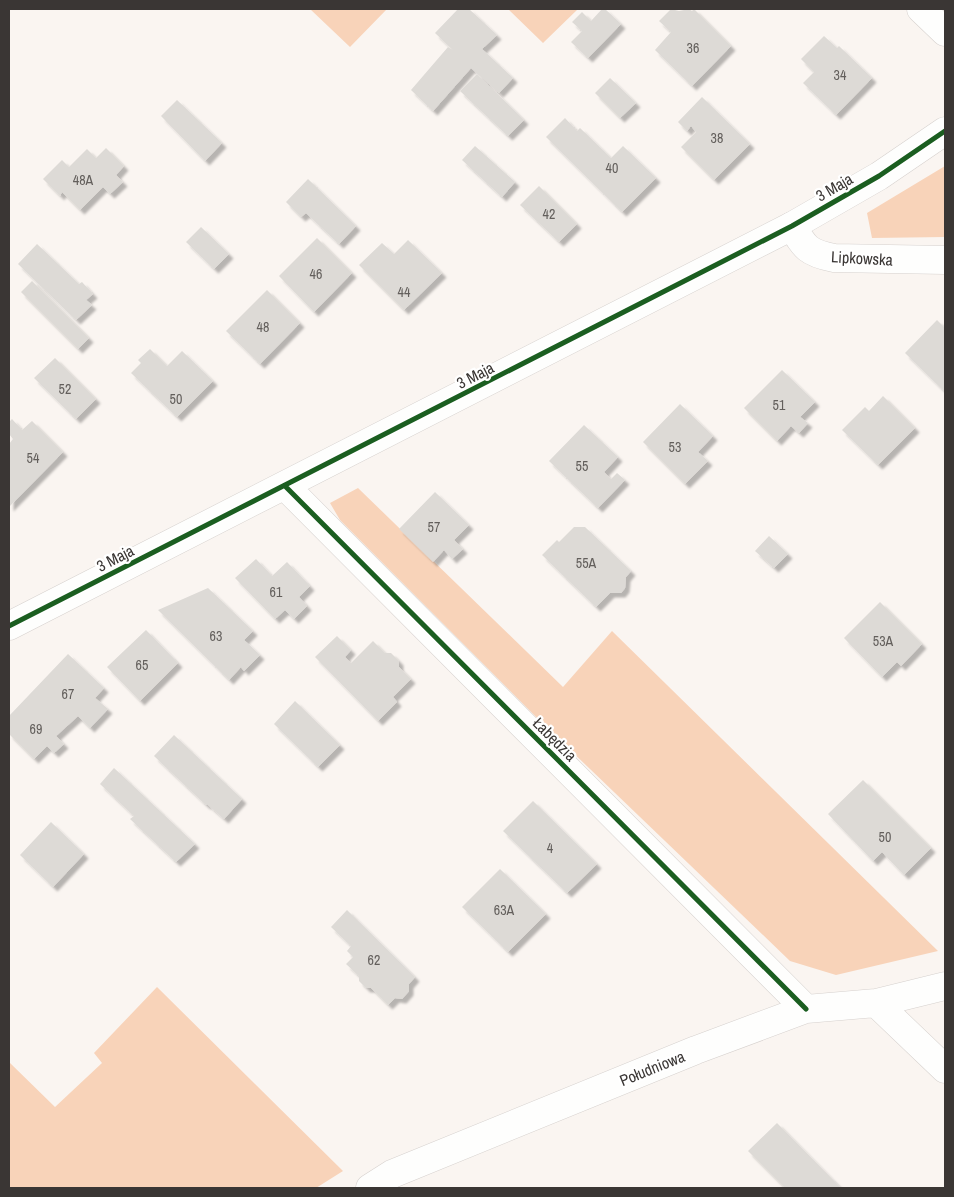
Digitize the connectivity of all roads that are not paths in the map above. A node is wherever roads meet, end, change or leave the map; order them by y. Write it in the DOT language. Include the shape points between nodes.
graph roads {
  1 [pos="921,9"];
  2 [pos="945,32"];
  3 [pos="945,131"];
  4 [pos="792,226"];
  5 [pos="945,260"];
  6 [pos="285,486"];
  7 [pos="9,626"];
  8 [pos="945,986"];
  9 [pos="876,1003"];
  10 [pos="806,1009"];
  11 [pos="945,1069"];
  12 [pos="370,1188"];
  1 -- 2 [label="street"];
  3 -- 4 [label="street, 3 Maja" via="879,176"];
  4 -- 5 [label="street, Lipkowska" via="804,247 816,254 834,258"];
  4 -- 6 [label="street, 3 Maja"];
  6 -- 7 [label="street, 3 Maja"];
  6 -- 10 [label="street, Łabędzia"];
  8 -- 9 [label="street, Południowa"];
  9 -- 10 [label="street, Południowa"];
  9 -- 11 [label="street"];
  10 -- 12 [label="street, Południowa" via="696,1050 392,1174"];
}
